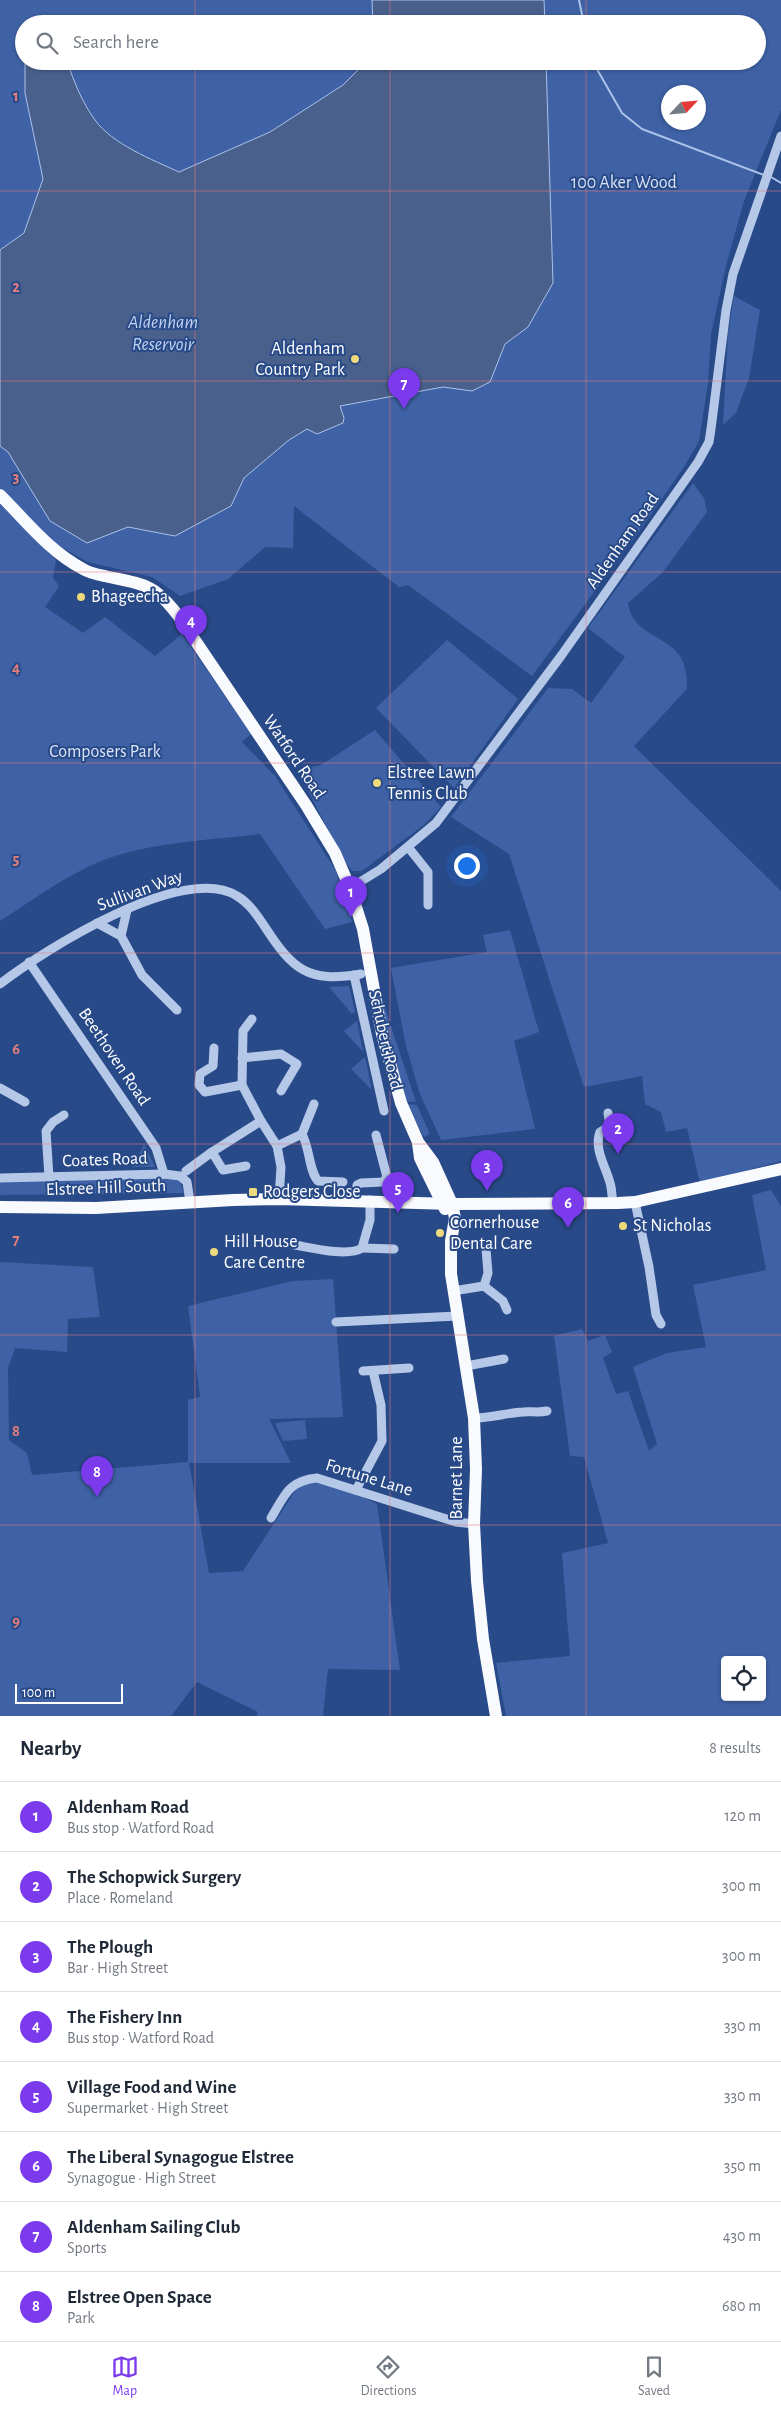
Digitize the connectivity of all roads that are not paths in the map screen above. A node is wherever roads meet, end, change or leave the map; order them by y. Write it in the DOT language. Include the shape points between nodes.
graph roads {
  1 [pos="781,136"];
  2 [pos="0,495"];
  3 [pos="408,847"];
  4 [pos="350,888"];
  5 [pos="428,906"];
  6 [pos="127,910"];
  7 [pos="97,923"];
  8 [pos="121,936"];
  9 [pos="29,962"];
  10 [pos="357,975"];
  11 [pos="0,984"];
  12 [pos="177,1010"];
  13 [pos="252,1019"];
  14 [pos="214,1048"];
  15 [pos="242,1058"];
  16 [pos="242,1085"];
  17 [pos="0,1088"];
  18 [pos="281,1091"];
  19 [pos="25,1102"];
  20 [pos="314,1104"];
  21 [pos="384,1111"];
  22 [pos="608,1114"];
  23 [pos="64,1115"];
  24 [pos="261,1121"];
  25 [pos="302,1134"];
  26 [pos="376,1135"];
  27 [pos="418,1142"];
  28 [pos="277,1146"];
  29 [pos="212,1152"];
  30 [pos="434,1162"];
  31 [pos="246,1166"];
  32 [pos="781,1169"];
  33 [pos="186,1171"];
  34 [pos="164,1174"];
  35 [pos="0,1178"];
  36 [pos="49,1178"];
  37 [pos="428,1179"];
  38 [pos="343,1182"];
  39 [pos="279,1199"];
  40 [pos="355,1200"];
  41 [pos="370,1200"];
  42 [pos="190,1202"];
  43 [pos="635,1202"];
  44 [pos="414,1203"];
  45 [pos="613,1203"];
  46 [pos="447,1204"];
  47 [pos="466,1204"];
  48 [pos="0,1207"];
  49 [pos="296,1245"];
  50 [pos="394,1249"];
  51 [pos="486,1249"];
  52 [pos="360,1250"];
  53 [pos="484,1286"];
  54 [pos="453,1291"];
  55 [pos="507,1310"];
  56 [pos="457,1316"];
  57 [pos="336,1322"];
  58 [pos="661,1324"];
  59 [pos="504,1359"];
  60 [pos="466,1366"];
  61 [pos="409,1368"];
  62 [pos="363,1371"];
  63 [pos="374,1371"];
  64 [pos="547,1411"];
  65 [pos="474,1418"];
  66 [pos="356,1490"];
  67 [pos="271,1518"];
  68 [pos="474,1524"];
  69 [pos="496,1716"];
  1 -- 3 [label="street, Aldenham Road" via="733,274 709,442 561,656 436,823"];
  2 -- 4 [label="main road, Watford Road" via="70,562 92,573 146,585 163,596 306,805"];
  3 -- 4 [label="street, Aldenham Road"];
  3 -- 5 [label="street" via="428,872"];
  4 -- 27 [label="main road, Watford Road" via="363,929 389,1064"];
  6 -- 7 [label="street, Sullivan Way"];
  6 -- 8 [label="street"];
  6 -- 10 [label="street, Sullivan Way" via="193,888 226,890 249,905 290,961 315,975 331,978"];
  7 -- 8 [label="street"];
  7 -- 9 [label="street, Sullivan Way"];
  8 -- 12 [label="street" via="142,975"];
  9 -- 11 [label="street, Sullivan Way"];
  9 -- 34 [label="street, Beethoven Road" via="156,1148"];
  10 -- 21 [label="street, Schubert Road"];
  13 -- 15 [label="street" via="243,1031"];
  14 -- 16 [label="street" via="213,1066 200,1074 199,1085 205,1092"];
  15 -- 16 [label="street"];
  15 -- 18 [label="street" via="281,1054 298,1064"];
  16 -- 24 [label="street"];
  17 -- 19 [label="street"];
  20 -- 25 [label="street"];
  22 -- 45 [label="street" via="610,1126 600,1132 598,1144"];
  23 -- 36 [label="street" via="46,1131"];
  24 -- 28 [label="street"];
  24 -- 29 [label="street"];
  25 -- 28 [label="street"];
  25 -- 38 [label="street" via="308,1146 313,1176 318,1181"];
  26 -- 40 [label="street" via="386,1177 383,1182 357,1185"];
  27 -- 30 [label="main road, Watford Road"];
  27 -- 37 [label="main road, Watford Road"];
  28 -- 39 [label="street" via="281,1167"];
  29 -- 31 [label="street" via="223,1170"];
  29 -- 33 [label="street"];
  30 -- 46 [label="main road, Watford Road"];
  30 -- 47 [label="main road"];
  32 -- 43 [label="main road, Elstree Hill South"];
  34 -- 36 [label="street, Coates Road"];
  34 -- 42 [label="street, Coates Road" via="184,1179"];
  35 -- 36 [label="street, Coates Road"];
  37 -- 44 [label="main road" via="426,1192"];
  37 -- 46 [label="main road, Watford Road"];
  39 -- 40 [label="main road, Elstree Hill South"];
  39 -- 42 [label="main road, Elstree Hill South"];
  40 -- 41 [label="main road, Elstree Hill South"];
  41 -- 44 [label="main road, Elstree Hill South"];
  41 -- 52 [label="street" via="370,1220"];
  42 -- 48 [label="main road, Elstree Hill South" via="96,1208"];
  43 -- 45 [label="main road, Elstree Hill South"];
  43 -- 58 [label="street" via="656,1315"];
  44 -- 46 [label="main road, Elstree Hill South"];
  45 -- 47 [label="main road, Elstree Hill South"];
  46 -- 47 [label="main road, Elstree Hill South"];
  46 -- 54 [label="main road, Barnet Lane" via="455,1218 451,1241"];
  49 -- 52 [label="street" via="332,1251"];
  50 -- 52 [label="street"];
  51 -- 53 [label="street" via="488,1273"];
  53 -- 54 [label="street"];
  53 -- 55 [label="street" via="503,1301"];
  54 -- 56 [label="main road, Barnet Lane"];
  56 -- 57 [label="street"];
  56 -- 60 [label="main road, Barnet Lane"];
  59 -- 60 [label="street"];
  60 -- 65 [label="main road, Barnet Lane"];
  61 -- 63 [label="street"];
  62 -- 63 [label="street"];
  63 -- 66 [label="street" via="381,1404 382,1441"];
  64 -- 65 [label="street"];
  65 -- 68 [label="main road, Barnet Lane"];
  66 -- 67 [label="street, Fortune Lane" via="317,1478 302,1480 289,1489"];
  66 -- 68 [label="street, Fortune Lane" via="456,1522"];
  68 -- 69 [label="main road, Barnet Lane" via="483,1639"];
}
